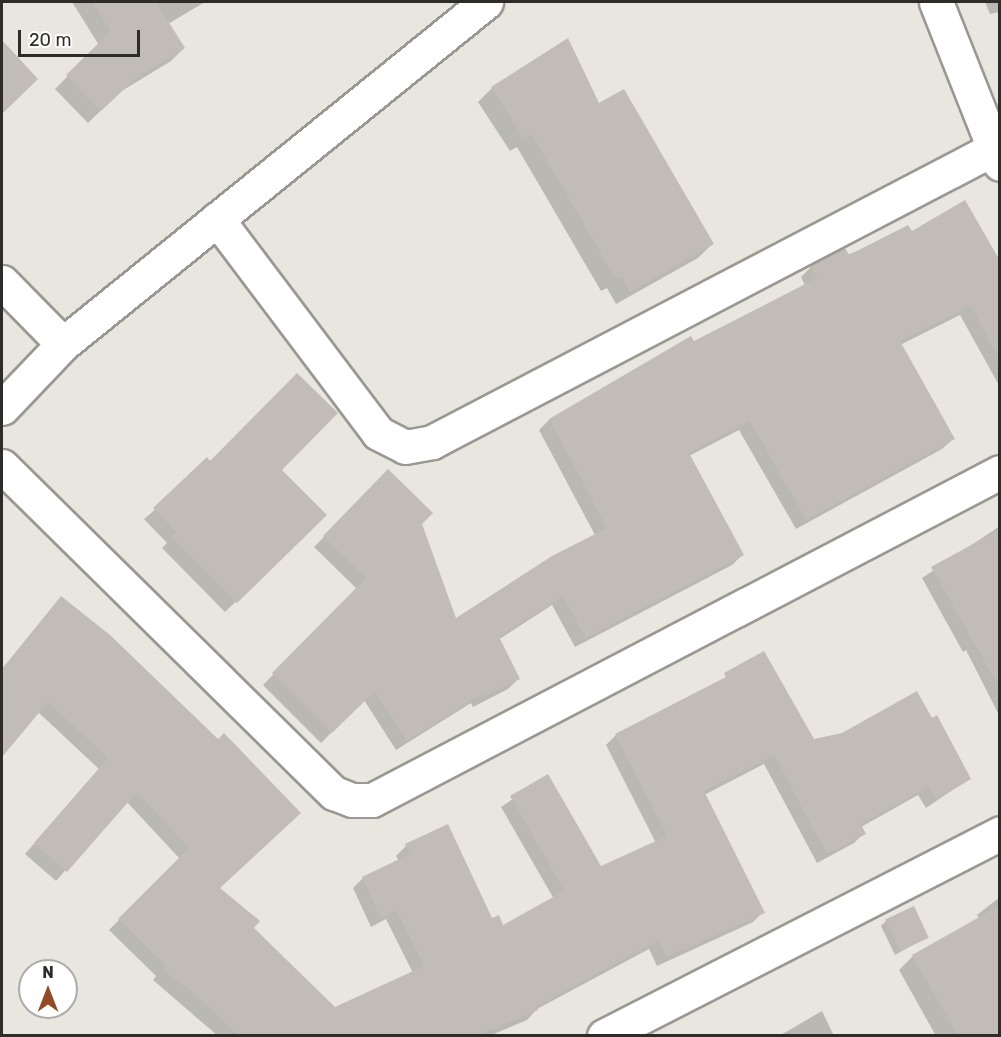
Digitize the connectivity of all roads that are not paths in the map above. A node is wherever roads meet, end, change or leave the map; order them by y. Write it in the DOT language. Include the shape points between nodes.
graph roads {
  1 [pos="486,2"];
  2 [pos="936,2"];
  3 [pos="996,157"];
  4 [pos="217,219"];
  5 [pos="2,282"];
  6 [pos="63,344"];
  7 [pos="2,408"];
  8 [pos="2,466"];
  9 [pos="999,472"];
  10 [pos="999,833"];
  11 [pos="604,1035"];
  1 -- 4 [label="street"];
  2 -- 3 [label="street"];
  3 -- 4 [label="street" via="432,442 405,447 378,433"];
  4 -- 6 [label="street"];
  5 -- 6 [label="street"];
  6 -- 7 [label="street"];
  8 -- 9 [label="street" via="334,793 352,800 372,800"];
  10 -- 11 [label="street"];
}
